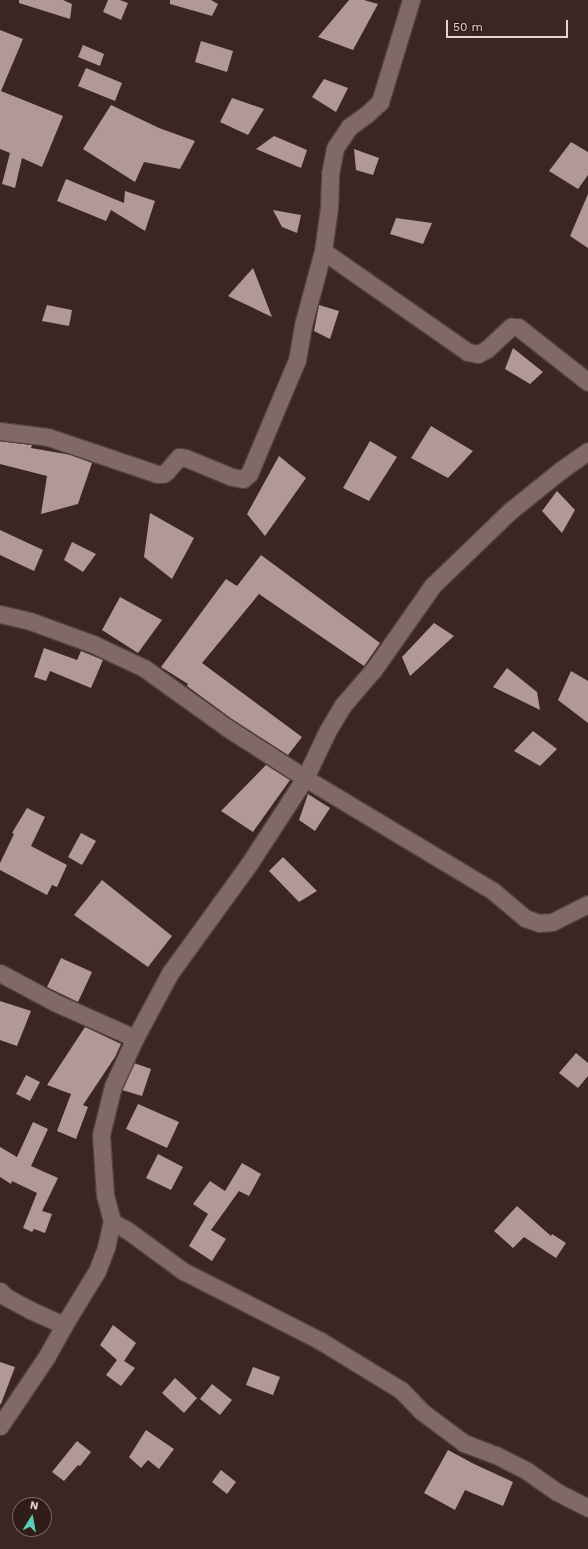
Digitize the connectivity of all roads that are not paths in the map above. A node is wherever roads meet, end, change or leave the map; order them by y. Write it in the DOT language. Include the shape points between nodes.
graph roads {
  1 [pos="411,0"];
  2 [pos="323,251"];
  3 [pos="588,382"];
  4 [pos="0,431"];
  5 [pos="588,451"];
  6 [pos="0,614"];
  7 [pos="305,778"];
  8 [pos="588,904"];
  9 [pos="0,973"];
  10 [pos="135,1038"];
  11 [pos="112,1222"];
  12 [pos="0,1291"];
  13 [pos="64,1325"];
  14 [pos="0,1426"];
  15 [pos="588,1508"];
  1 -- 2 [label="street" via="380,102 349,126 334,148"];
  2 -- 3 [label="street" via="468,352 478,354 511,327 518,327"];
  2 -- 4 [label="street" via="303,325 297,360 249,474 243,479 179,457 166,472 157,474 48,437"];
  5 -- 7 [label="street" via="512,510 433,585 374,669 343,705"];
  6 -- 7 [label="street" via="30,621 93,644 144,668 226,727"];
  7 -- 8 [label="street" via="493,891 525,918 539,923 552,922"];
  7 -- 10 [label="street" via="249,864 170,973"];
  9 -- 10 [label="street" via="54,1002"];
  10 -- 11 [label="street" via="113,1086 101,1135 105,1195"];
  11 -- 13 [label="street" via="97,1271"];
  11 -- 15 [label="street" via="183,1271 320,1340 401,1390 421,1411 464,1443 496,1455 527,1471"];
  12 -- 13 [label="street" via="30,1310"];
  13 -- 14 [label="street"];
}
